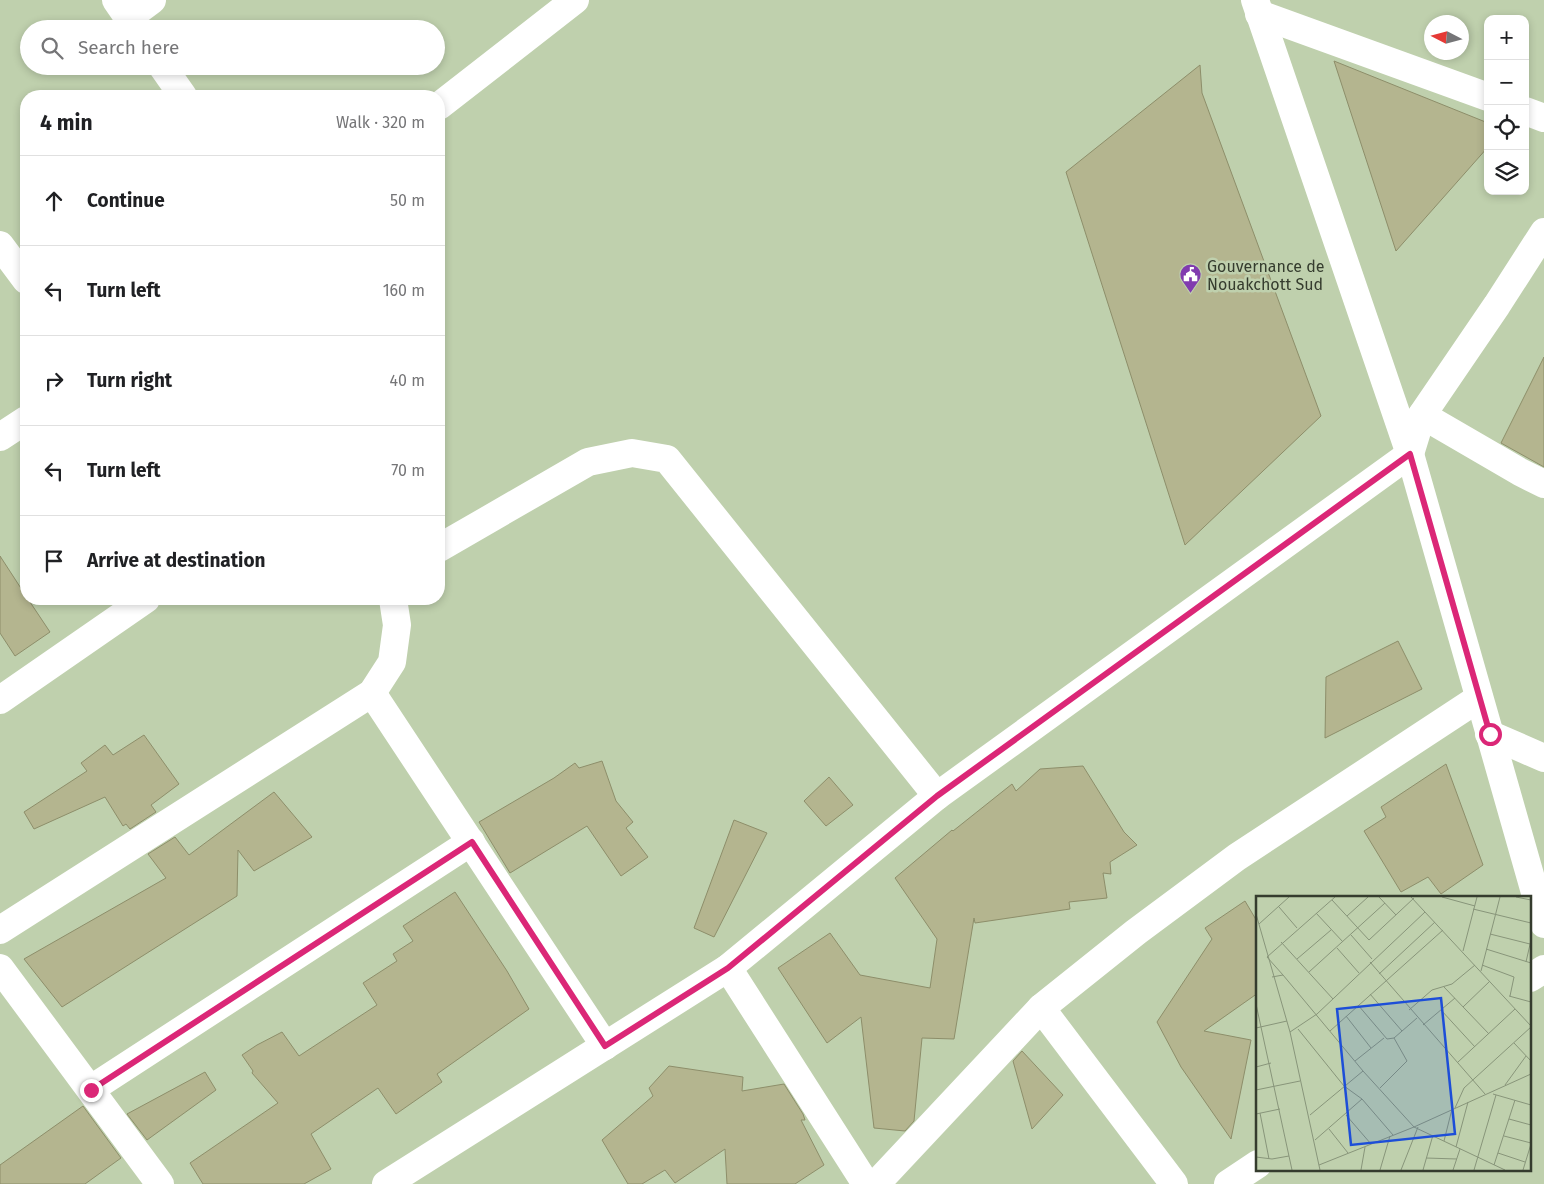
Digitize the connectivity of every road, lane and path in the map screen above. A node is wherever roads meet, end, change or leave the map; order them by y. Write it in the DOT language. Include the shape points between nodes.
graph roads {
  1 [pos="152,0"];
  2 [pos="575,0"];
  3 [pos="1257,7"];
  4 [pos="127,16"];
  5 [pos="168,75"];
  6 [pos="179,90"];
  7 [pos="1484,95"];
  8 [pos="445,101"];
  9 [pos="1529,112"];
  10 [pos="1544,118"];
  11 [pos="1544,232"];
  12 [pos="0,245"];
  13 [pos="1536,258"];
  14 [pos="20,272"];
  15 [pos="1422,414"];
  16 [pos="20,424"];
  17 [pos="0,437"];
  18 [pos="1410,454"];
  19 [pos="1544,484"];
  20 [pos="445,545"];
  21 [pos="137,605"];
  22 [pos="393,605"];
  23 [pos="372,693"];
  24 [pos="1479,698"];
  25 [pos="0,700"];
  26 [pos="1490,734"];
  27 [pos="1544,758"];
  28 [pos="937,796"];
  29 [pos="472,842"];
  30 [pos="1544,924"];
  31 [pos="0,930"];
  32 [pos="0,968"];
  33 [pos="728,968"];
  34 [pos="1544,968"];
  35 [pos="1532,977"];
  36 [pos="1041,1008"];
  37 [pos="605,1046"];
  38 [pos="91,1090"];
  39 [pos="1256,1165"];
  40 [pos="160,1184"];
  41 [pos="386,1184"];
  42 [pos="866,1184"];
  43 [pos="876,1184"];
  44 [pos="1174,1184"];
  45 [pos="1228,1184"];
  1 -- 4 [label="street"];
  2 -- 8 [label="street"];
  3 -- 7 [label="street"];
  3 -- 18 [label="street"];
  5 -- 6 [label="street"];
  9 -- 10 [label="street"];
  11 -- 13 [label="street"];
  12 -- 14 [label="street"];
  13 -- 15 [label="street" via="1497,305"];
  15 -- 18 [label="street"];
  15 -- 19 [label="street"];
  16 -- 17 [label="street"];
  18 -- 24 [label="street"];
  18 -- 28 [label="street"];
  20 -- 28 [label="street" via="588,462 632,453 666,459"];
  21 -- 25 [label="street"];
  22 -- 23 [label="street" via="397,625 392,662"];
  23 -- 29 [label="street"];
  23 -- 31 [label="street"];
  24 -- 26 [label="street"];
  24 -- 36 [label="street" via="1237,857"];
  26 -- 27 [label="street"];
  26 -- 30 [label="street"];
  28 -- 33 [label="street"];
  29 -- 37 [label="street"];
  29 -- 38 [label="street"];
  32 -- 38 [label="street"];
  33 -- 37 [label="street"];
  33 -- 42 [label="street"];
  34 -- 35 [label="street"];
  36 -- 43 [label="street"];
  36 -- 44 [label="street"];
  37 -- 41 [label="street"];
  38 -- 40 [label="street"];
  39 -- 45 [label="street"];
}
